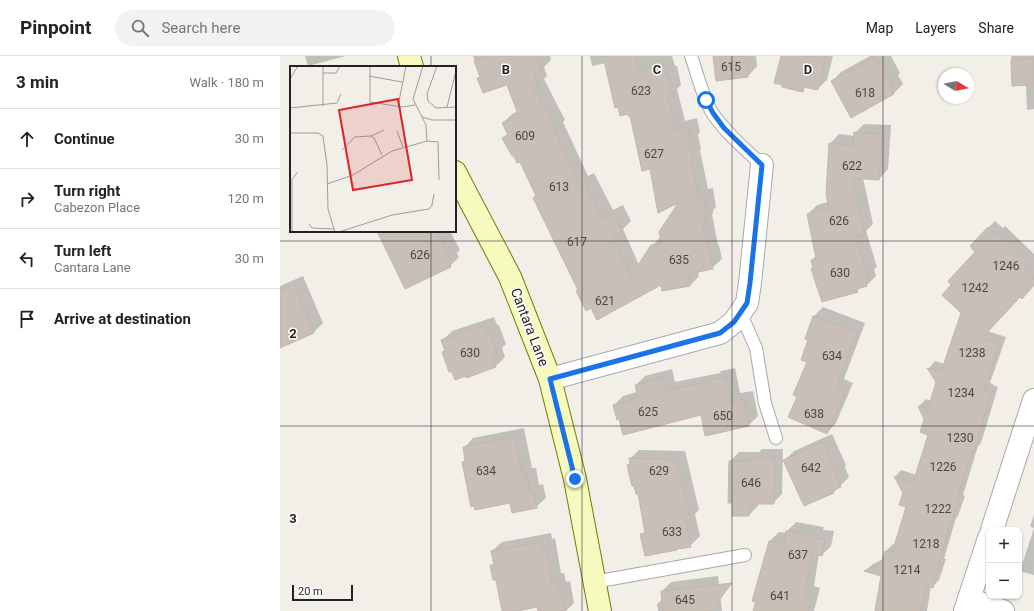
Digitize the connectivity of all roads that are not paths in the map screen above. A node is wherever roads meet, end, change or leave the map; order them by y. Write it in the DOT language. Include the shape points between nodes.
graph roads {
  1 [pos="409,56"];
  2 [pos="691,56"];
  3 [pos="412,66"];
  4 [pos="762,165"];
  5 [pos="456,174"];
  6 [pos="740,312"];
  7 [pos="550,379"];
  8 [pos="1034,400"];
  9 [pos="776,438"];
  10 [pos="993,527"];
  11 [pos="986,547"];
  12 [pos="745,555"];
  13 [pos="594,582"];
  14 [pos="967,605"];
  15 [pos="600,611"];
  16 [pos="1003,611"];
  1 -- 3 [label="street"];
  2 -- 4 [label="lane" via="713,113 724,128"];
  4 -- 6 [label="street" via="750,283 747,303"];
  5 -- 7 [label="street, Cantara Lane" via="510,276"];
  6 -- 7 [label="street" via="734,322 720,333"];
  6 -- 9 [label="lane" via="756,348 765,404"];
  7 -- 13 [label="street, Cantara Lane" via="575,479"];
  8 -- 10 [label="street"];
  11 -- 14 [label="street"];
  12 -- 13 [label="lane"];
  13 -- 15 [label="street, Cantara Lane"];
  14 -- 16 [label="street"];
}
